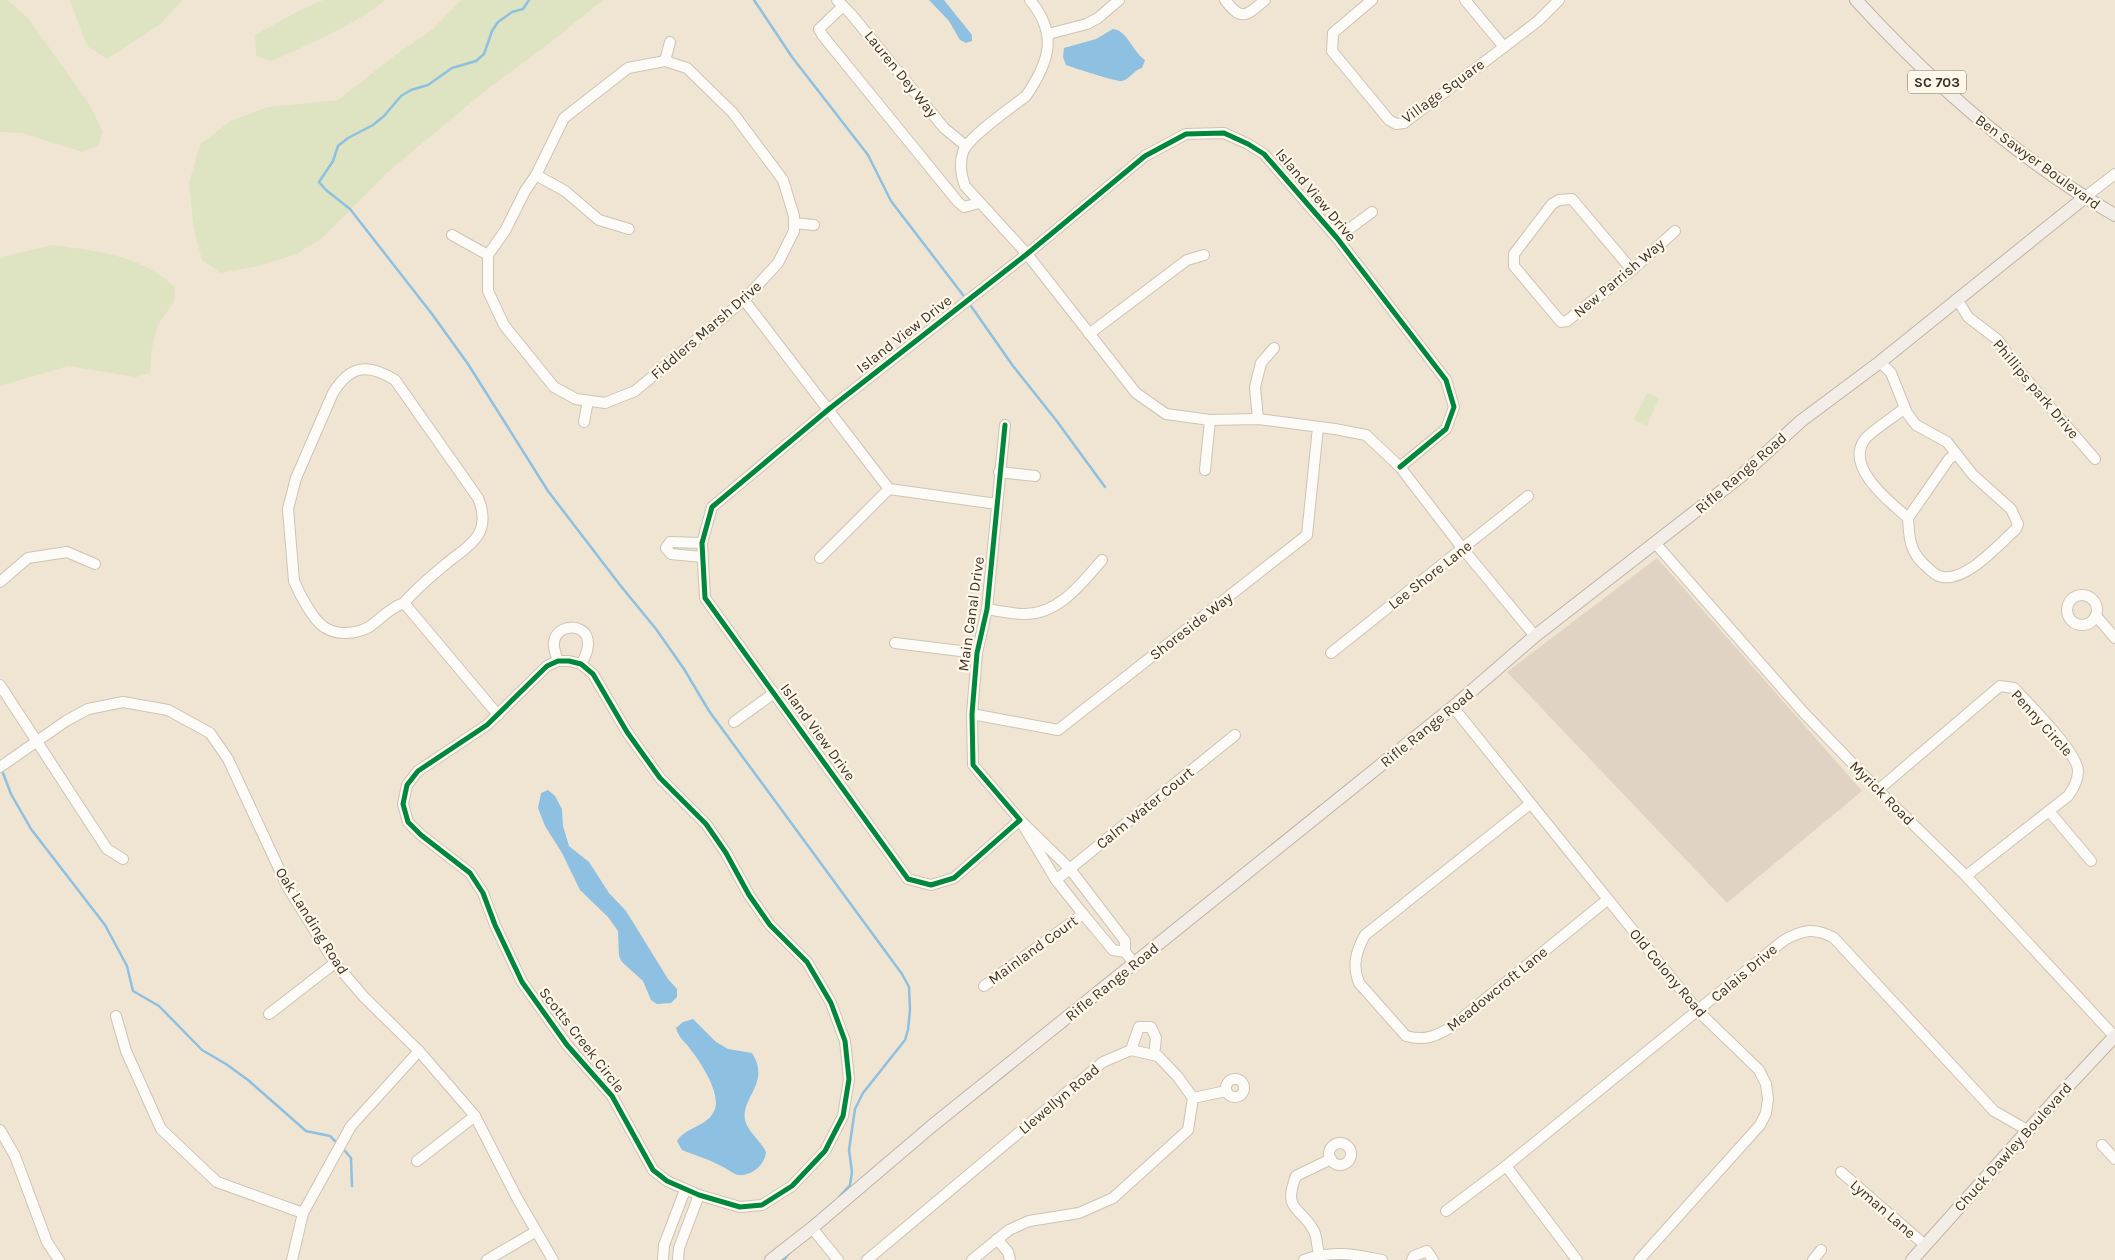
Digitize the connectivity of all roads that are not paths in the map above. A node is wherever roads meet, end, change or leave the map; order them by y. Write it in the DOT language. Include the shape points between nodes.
graph roads {
  1 [pos="1030,0"];
  2 [pos="1119,0"];
  3 [pos="1225,0"];
  4 [pos="1265,0"];
  5 [pos="1372,0"];
  6 [pos="1465,0"];
  7 [pos="1560,0"];
  8 [pos="1856,0"];
  9 [pos="840,3"];
  10 [pos="1048,34"];
  11 [pos="670,42"];
  12 [pos="1504,47"];
  13 [pos="665,61"];
  14 [pos="966,146"];
  15 [pos="536,174"];
  16 [pos="2115,174"];
  17 [pos="2084,198"];
  18 [pos="979,203"];
  19 [pos="1372,212"];
  20 [pos="2115,215"];
  21 [pos="794,223"];
  22 [pos="814,225"];
  23 [pos="629,229"];
  24 [pos="1675,231"];
  25 [pos="452,235"];
  26 [pos="1337,238"];
  27 [pos="1027,254"];
  28 [pos="488,255"];
  29 [pos="1204,255"];
  30 [pos="1632,270"];
  31 [pos="1957,299"];
  32 [pos="744,300"];
  33 [pos="1089,334"];
  34 [pos="1274,348"];
  35 [pos="1880,362"];
  36 [pos="588,401"];
  37 [pos="1906,408"];
  38 [pos="828,409"];
  39 [pos="1258,419"];
  40 [pos="1210,420"];
  41 [pos="584,422"];
  42 [pos="1005,425"];
  43 [pos="1318,427"];
  44 [pos="1956,454"];
  45 [pos="2095,459"];
  46 [pos="1400,467"];
  47 [pos="1205,470"];
  48 [pos="999,472"];
  49 [pos="1035,476"];
  50 [pos="889,489"];
  51 [pos="1528,496"];
  52 [pos="998,504"];
  53 [pos="1908,518"];
  54 [pos="702,543"];
  55 [pos="1656,544"];
  56 [pos="1463,549"];
  57 [pos="702,557"];
  58 [pos="820,558"];
  59 [pos="1102,560"];
  60 [pos="95,564"];
  61 [pos="0,582"];
  62 [pos="404,603"];
  63 [pos="987,609"];
  64 [pos="2096,616"];
  65 [pos="1535,636"];
  66 [pos="2115,638"];
  67 [pos="895,643"];
  68 [pos="1331,653"];
  69 [pos="977,654"];
  70 [pos="558,662"];
  71 [pos="581,664"];
  72 [pos="0,685"];
  73 [pos="774,693"];
  74 [pos="1454,707"];
  75 [pos="972,714"];
  76 [pos="498,715"];
  77 [pos="734,722"];
  78 [pos="1235,735"];
  79 [pos="37,741"];
  80 [pos="0,767"];
  81 [pos="1878,790"];
  82 [pos="1530,804"];
  83 [pos="2049,811"];
  84 [pos="1020,820"];
  85 [pos="123,859"];
  86 [pos="2091,862"];
  87 [pos="1070,869"];
  88 [pos="1966,876"];
  89 [pos="1056,880"];
  90 [pos="1607,900"];
  91 [pos="1083,914"];
  92 [pos="1125,952"];
  93 [pos="335,963"];
  94 [pos="1135,964"];
  95 [pos="984,986"];
  96 [pos="1698,1011"];
  97 [pos="269,1014"];
  98 [pos="116,1016"];
  99 [pos="2115,1036"];
  100 [pos="1132,1050"];
  101 [pos="419,1051"];
  102 [pos="1154,1055"];
  103 [pos="1226,1091"];
  104 [pos="1193,1098"];
  105 [pos="475,1116"];
  106 [pos="0,1130"];
  107 [pos="2029,1131"];
  108 [pos="2102,1145"];
  109 [pos="2115,1158"];
  110 [pos="1331,1159"];
  111 [pos="417,1160"];
  112 [pos="1506,1166"];
  113 [pos="1841,1172"];
  114 [pos="685,1190"];
  115 [pos="699,1195"];
  116 [pos="1446,1211"];
  117 [pos="303,1213"];
  118 [pos="812,1228"];
  119 [pos="535,1232"];
  120 [pos="997,1239"];
  121 [pos="1925,1245"];
  122 [pos="1820,1250"];
  123 [pos="1319,1254"];
  124 [pos="977,1259"];
  125 [pos="59,1260"];
  126 [pos="292,1260"];
  127 [pos="487,1260"];
  128 [pos="552,1260"];
  129 [pos="662,1260"];
  130 [pos="678,1260"];
  131 [pos="771,1260"];
  132 [pos="838,1260"];
  133 [pos="867,1260"];
  134 [pos="1010,1260"];
  135 [pos="1304,1260"];
  136 [pos="1382,1260"];
  137 [pos="1412,1260"];
  138 [pos="1433,1260"];
  139 [pos="1577,1260"];
  140 [pos="1639,1260"];
  141 [pos="1813,1260"];
  142 [pos="1912,1260"];
  1 -- 10 [label="street" via="1040,13"];
  2 -- 10 [label="street" via="1087,24"];
  3 -- 4 [label="street" via="1240,15 1247,15"];
  5 -- 12 [label="street, Village Square" via="1333,33 1332,51 1389,120 1396,124 1404,123"];
  6 -- 12 [label="street"];
  7 -- 12 [label="street, Village Square"];
  8 -- 17 [label="main road, Ben Sawyer Boulevard / SC 703" via="1897,45 1969,112"];
  9 -- 14 [label="street, Lauren Dey Way" via="944,128"];
  9 -- 18 [label="street" via="820,29 823,36 958,202 964,207"];
  10 -- 14 [label="street" via="1045,61 1026,96"];
  11 -- 13 [label="street"];
  13 -- 15 [label="street" via="628,68 564,118"];
  13 -- 21 [label="street, Fiddlers Marsh Drive" via="687,68 733,113 783,180"];
  14 -- 18 [label="street" via="960,174"];
  15 -- 23 [label="street" via="565,191 599,220"];
  15 -- 28 [label="street" via="506,231"];
  16 -- 17 [label="street"];
  17 -- 20 [label="main road, Ben Sawyer Boulevard / SC 703"];
  17 -- 31 [label="main road, Rifle Range Road"];
  18 -- 27 [label="street"];
  19 -- 26 [label="street"];
  21 -- 22 [label="street"];
  21 -- 32 [label="street, Fiddlers Marsh Drive" via="794,232 778,263"];
  24 -- 30 [label="street, New Parrish Way"];
  25 -- 28 [label="street"];
  26 -- 27 [label="street, Island View Drive" via="1264,154 1224,134 1186,134 1145,156"];
  26 -- 46 [label="street, Island View Drive" via="1446,380 1454,407 1446,429"];
  27 -- 33 [label="street"];
  27 -- 38 [label="street, Island View Drive"];
  28 -- 36 [label="street, Fiddlers Marsh Drive" via="488,291 504,325 554,387 576,400"];
  29 -- 33 [label="street" via="1187,260"];
  30 -- 30 [label="street, New Parrish Way" via="1572,319 1561,322 1514,266 1514,254 1552,204 1572,199"];
  31 -- 35 [label="main road, Rifle Range Road"];
  31 -- 45 [label="street, Phillips park Drive" via="1968,317 1998,340 2020,372"];
  32 -- 36 [label="street, Fiddlers Marsh Drive" via="635,391 606,403"];
  32 -- 38 [label="street"];
  33 -- 40 [label="street" via="1136,394 1166,414"];
  34 -- 39 [label="street" via="1261,364 1255,387"];
  35 -- 37 [label="street" via="1891,373"];
  35 -- 55 [label="main road, Rifle Range Road" via="1801,421 1741,476"];
  36 -- 41 [label="street"];
  37 -- 44 [label="street" via="1916,425 1947,442"];
  37 -- 53 [label="street" via="1865,440 1861,452 1863,472"];
  38 -- 50 [label="street"];
  38 -- 54 [label="street, Island View Drive" via="712,506"];
  39 -- 40 [label="street"];
  39 -- 43 [label="street"];
  40 -- 47 [label="street"];
  42 -- 48 [label="street, Main Canal Drive"];
  43 -- 46 [label="street" via="1366,435"];
  43 -- 75 [label="street, Shoreside Way" via="1307,535 1058,730"];
  44 -- 53 [label="street" via="1949,459"];
  44 -- 53 [label="street" via="1973,475 2011,509 2018,524 2016,529 1964,574 1952,578 1938,576 1917,559 1909,540"];
  46 -- 56 [label="street"];
  48 -- 49 [label="street"];
  48 -- 52 [label="street, Main Canal Drive"];
  50 -- 52 [label="street"];
  50 -- 58 [label="street"];
  51 -- 56 [label="street, Lee Shore Lane"];
  52 -- 63 [label="street, Main Canal Drive"];
  54 -- 57 [label="street, Island View Drive"];
  54 -- 57 [label="street" via="670,542 666,548 671,554"];
  55 -- 65 [label="main road, Rifle Range Road"];
  55 -- 81 [label="street, Myrick Road" via="1804,712"];
  56 -- 65 [label="street"];
  56 -- 68 [label="street, Lee Shore Lane"];
  57 -- 73 [label="street, Island View Drive" via="705,598"];
  59 -- 63 [label="street" via="1080,586 1055,607 1026,614"];
  60 -- 61 [label="street" via="67,552 28,558"];
  62 -- 62 [label="street" via="394,606 371,626 358,632 336,632 317,620 294,581 288,509 292,492 333,393 341,380 357,370 380,370 395,380 482,507 478,535 416,588"];
  62 -- 76 [label="street"];
  63 -- 69 [label="street, Main Canal Drive"];
  64 -- 66 [label="street"];
  65 -- 74 [label="main road, Rifle Range Road"];
  67 -- 69 [label="street"];
  69 -- 75 [label="street, Main Canal Drive"];
  70 -- 71 [label="street"];
  70 -- 71 [label="street" via="555,638 561,630 575,628 582,631 589,643"];
  70 -- 76 [label="street, Scotts Creek Circle" via="547,666"];
  71 -- 115 [label="street, Scotts Creek Circle" via="593,674 627,732 660,778 706,824 770,924 806,962 831,1003 845,1041 849,1079 843,1116 825,1151 792,1186 762,1205 740,1207"];
  72 -- 79 [label="street"];
  73 -- 77 [label="street"];
  73 -- 84 [label="street, Island View Drive" via="908,879 931,885 954,878"];
  74 -- 82 [label="street, Old Colony Road"];
  74 -- 94 [label="main road, Rifle Range Road"];
  75 -- 84 [label="street, Main Canal Drive" via="973,765"];
  76 -- 114 [label="street, Scotts Creek Circle" via="418,771 407,785 403,804 408,822 470,873 483,893 522,982 567,1044 612,1096 653,1170"];
  78 -- 87 [label="street, Calm Water Court"];
  79 -- 80 [label="street, Oak Landing Road"];
  79 -- 85 [label="street" via="107,850"];
  79 -- 93 [label="street, Oak Landing Road" via="88,710 123,702 168,710 210,733 228,759 287,886"];
  81 -- 83 [label="street, Penny Circle" via="2000,686 2014,688 2073,755 2078,770 2076,785"];
  81 -- 88 [label="street, Myrick Road"];
  82 -- 90 [label="street, Old Colony Road"];
  82 -- 90 [label="street, Meadowcroft Lane" via="1365,935 1355,959 1359,984 1406,1036 1429,1039 1451,1028"];
  83 -- 86 [label="street"];
  83 -- 88 [label="street, Penny Circle"];
  84 -- 87 [label="street, Main Canal Drive"];
  84 -- 89 [label="street, Main Canal Drive"];
  87 -- 89 [label="street, Calm Water Court"];
  87 -- 92 [label="street, Main Canal Drive" via="1124,941"];
  88 -- 99 [label="street, Myrick Road"];
  89 -- 91 [label="street, Main Canal Drive"];
  90 -- 96 [label="street, Old Colony Road"];
  91 -- 92 [label="street, Main Canal Drive" via="1113,950"];
  91 -- 95 [label="street, Mainland Court"];
  92 -- 94 [label="street, Main Canal Drive"];
  93 -- 97 [label="street"];
  93 -- 101 [label="street, Oak Landing Road"];
  94 -- 118 [label="main road, Rifle Range Road" via="933,1125"];
  96 -- 107 [label="street, Calais Drive" via="1783,940 1796,933 1823,932 1834,938 1994,1111"];
  96 -- 112 [label="street, Calais Drive"];
  96 -- 140 [label="street, Old Colony Road" via="1759,1070 1766,1084 1766,1113 1760,1125"];
  98 -- 117 [label="street" via="126,1051 161,1129 217,1182"];
  99 -- 107 [label="main road, Chuck Dawley Boulevard"];
  100 -- 102 [label="street"];
  100 -- 102 [label="street" via="1139,1027 1151,1027 1156,1038"];
  100 -- 133 [label="street, Llewellyn Road" via="1103,1062"];
  101 -- 105 [label="street, Oak Landing Road"];
  101 -- 117 [label="street" via="351,1126"];
  102 -- 104 [label="street" via="1178,1077"];
  103 -- 104 [label="street"];
  104 -- 120 [label="street" via="1188,1130 1113,1198 1079,1213 1029,1221"];
  105 -- 111 [label="street"];
  105 -- 119 [label="street, Oak Landing Road"];
  106 -- 125 [label="street" via="15,1156 47,1242"];
  107 -- 121 [label="main road, Chuck Dawley Boulevard"];
  108 -- 109 [label="street"];
  110 -- 123 [label="street" via="1296,1176 1291,1190 1293,1206 1314,1231"];
  112 -- 116 [label="street, Calais Drive"];
  112 -- 139 [label="street"];
  113 -- 121 [label="street, Lyman Lane"];
  114 -- 115 [label="street, Scotts Creek Circle"];
  114 -- 129 [label="street" via="664,1245"];
  115 -- 130 [label="street" via="679,1248"];
  117 -- 126 [label="street"];
  118 -- 131 [label="main road, Rifle Range Road"];
  118 -- 132 [label="street"];
  119 -- 127 [label="street"];
  119 -- 128 [label="street, Oak Landing Road"];
  120 -- 124 [label="street"];
  120 -- 134 [label="street" via="1008,1252"];
  121 -- 142 [label="main road, Chuck Dawley Boulevard"];
  122 -- 141 [label="street"];
  123 -- 135 [label="street"];
  123 -- 136 [label="street" via="1344,1253"];
  137 -- 138 [label="street" via="1427,1251"];
}
